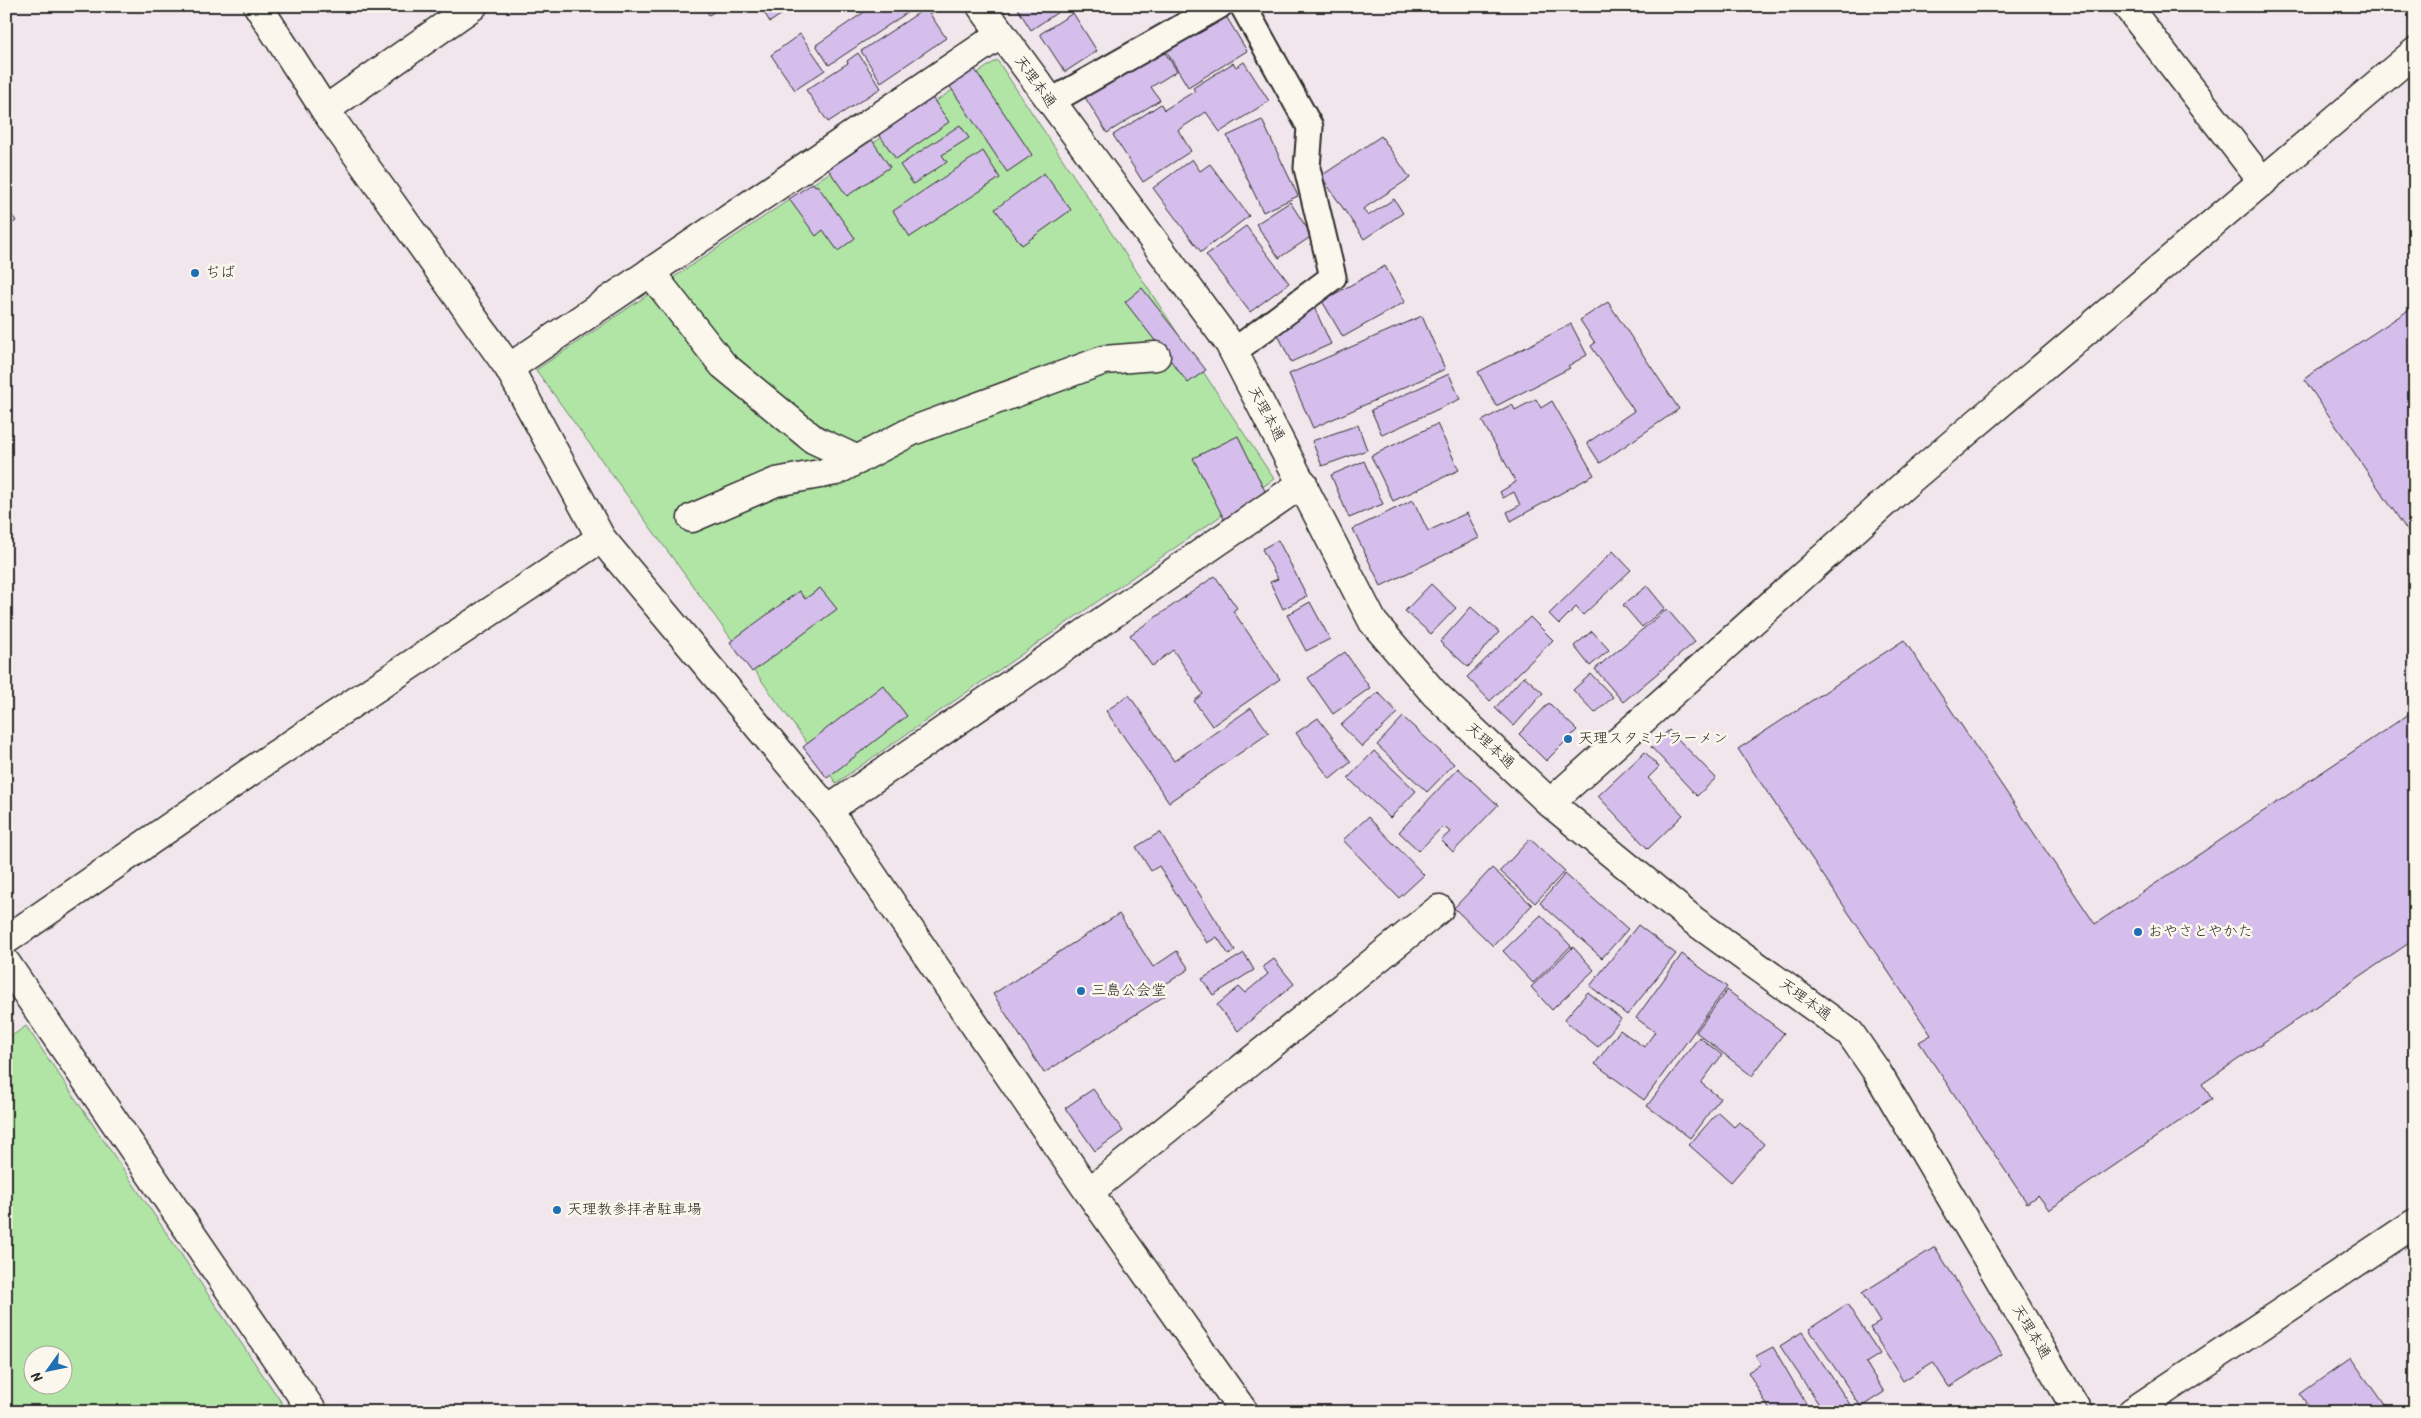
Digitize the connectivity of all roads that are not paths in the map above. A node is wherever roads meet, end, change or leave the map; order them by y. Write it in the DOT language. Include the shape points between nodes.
graph roads {
  1 [pos="258,6"];
  2 [pos="473,6"];
  3 [pos="981,6"];
  4 [pos="1219,6"];
  5 [pos="1243,6"];
  6 [pos="2127,6"];
  7 [pos="1001,34"];
  8 [pos="2415,52"];
  9 [pos="1050,102"];
  10 [pos="325,110"];
  11 [pos="2262,182"];
  12 [pos="650,272"];
  13 [pos="1233,352"];
  14 [pos="1156,356"];
  15 [pos="510,368"];
  16 [pos="858,460"];
  17 [pos="1303,483"];
  18 [pos="692,518"];
  19 [pos="601,538"];
  20 [pos="1550,803"];
  21 [pos="828,810"];
  22 [pos="1439,909"];
  23 [pos="6,940"];
  24 [pos="6,963"];
  25 [pos="1089,1192"];
  26 [pos="2415,1223"];
  27 [pos="313,1412"];
  28 [pos="1244,1412"];
  29 [pos="2078,1412"];
  30 [pos="2132,1412"];
  1 -- 10 [label="street"];
  2 -- 10 [label="street"];
  3 -- 7 [label="street, 天理本通"];
  4 -- 9 [label="lane"];
  5 -- 13 [label="lane" via="1310,127 1307,168 1333,277"];
  6 -- 11 [label="street"];
  7 -- 9 [label="street, 天理本通"];
  7 -- 12 [label="street"];
  8 -- 11 [label="street"];
  9 -- 13 [label="street, 天理本通"];
  10 -- 15 [label="street"];
  11 -- 20 [label="street" via="1911,479"];
  12 -- 15 [label="street"];
  12 -- 16 [label="street" via="722,365 813,439"];
  13 -- 17 [label="street, 天理本通"];
  14 -- 16 [label="street" via="1104,360 912,431"];
  15 -- 19 [label="street"];
  16 -- 18 [label="street" via="836,471 776,482"];
  17 -- 20 [label="street, 天理本通" via="1373,622 1434,693"];
  17 -- 21 [label="street"];
  19 -- 21 [label="street"];
  19 -- 23 [label="street"];
  20 -- 29 [label="street, 天理本通" via="1693,920 1850,1033 1877,1072"];
  21 -- 25 [label="street"];
  22 -- 25 [label="street"];
  24 -- 27 [label="street"];
  25 -- 28 [label="street"];
  26 -- 30 [label="street"];
}
